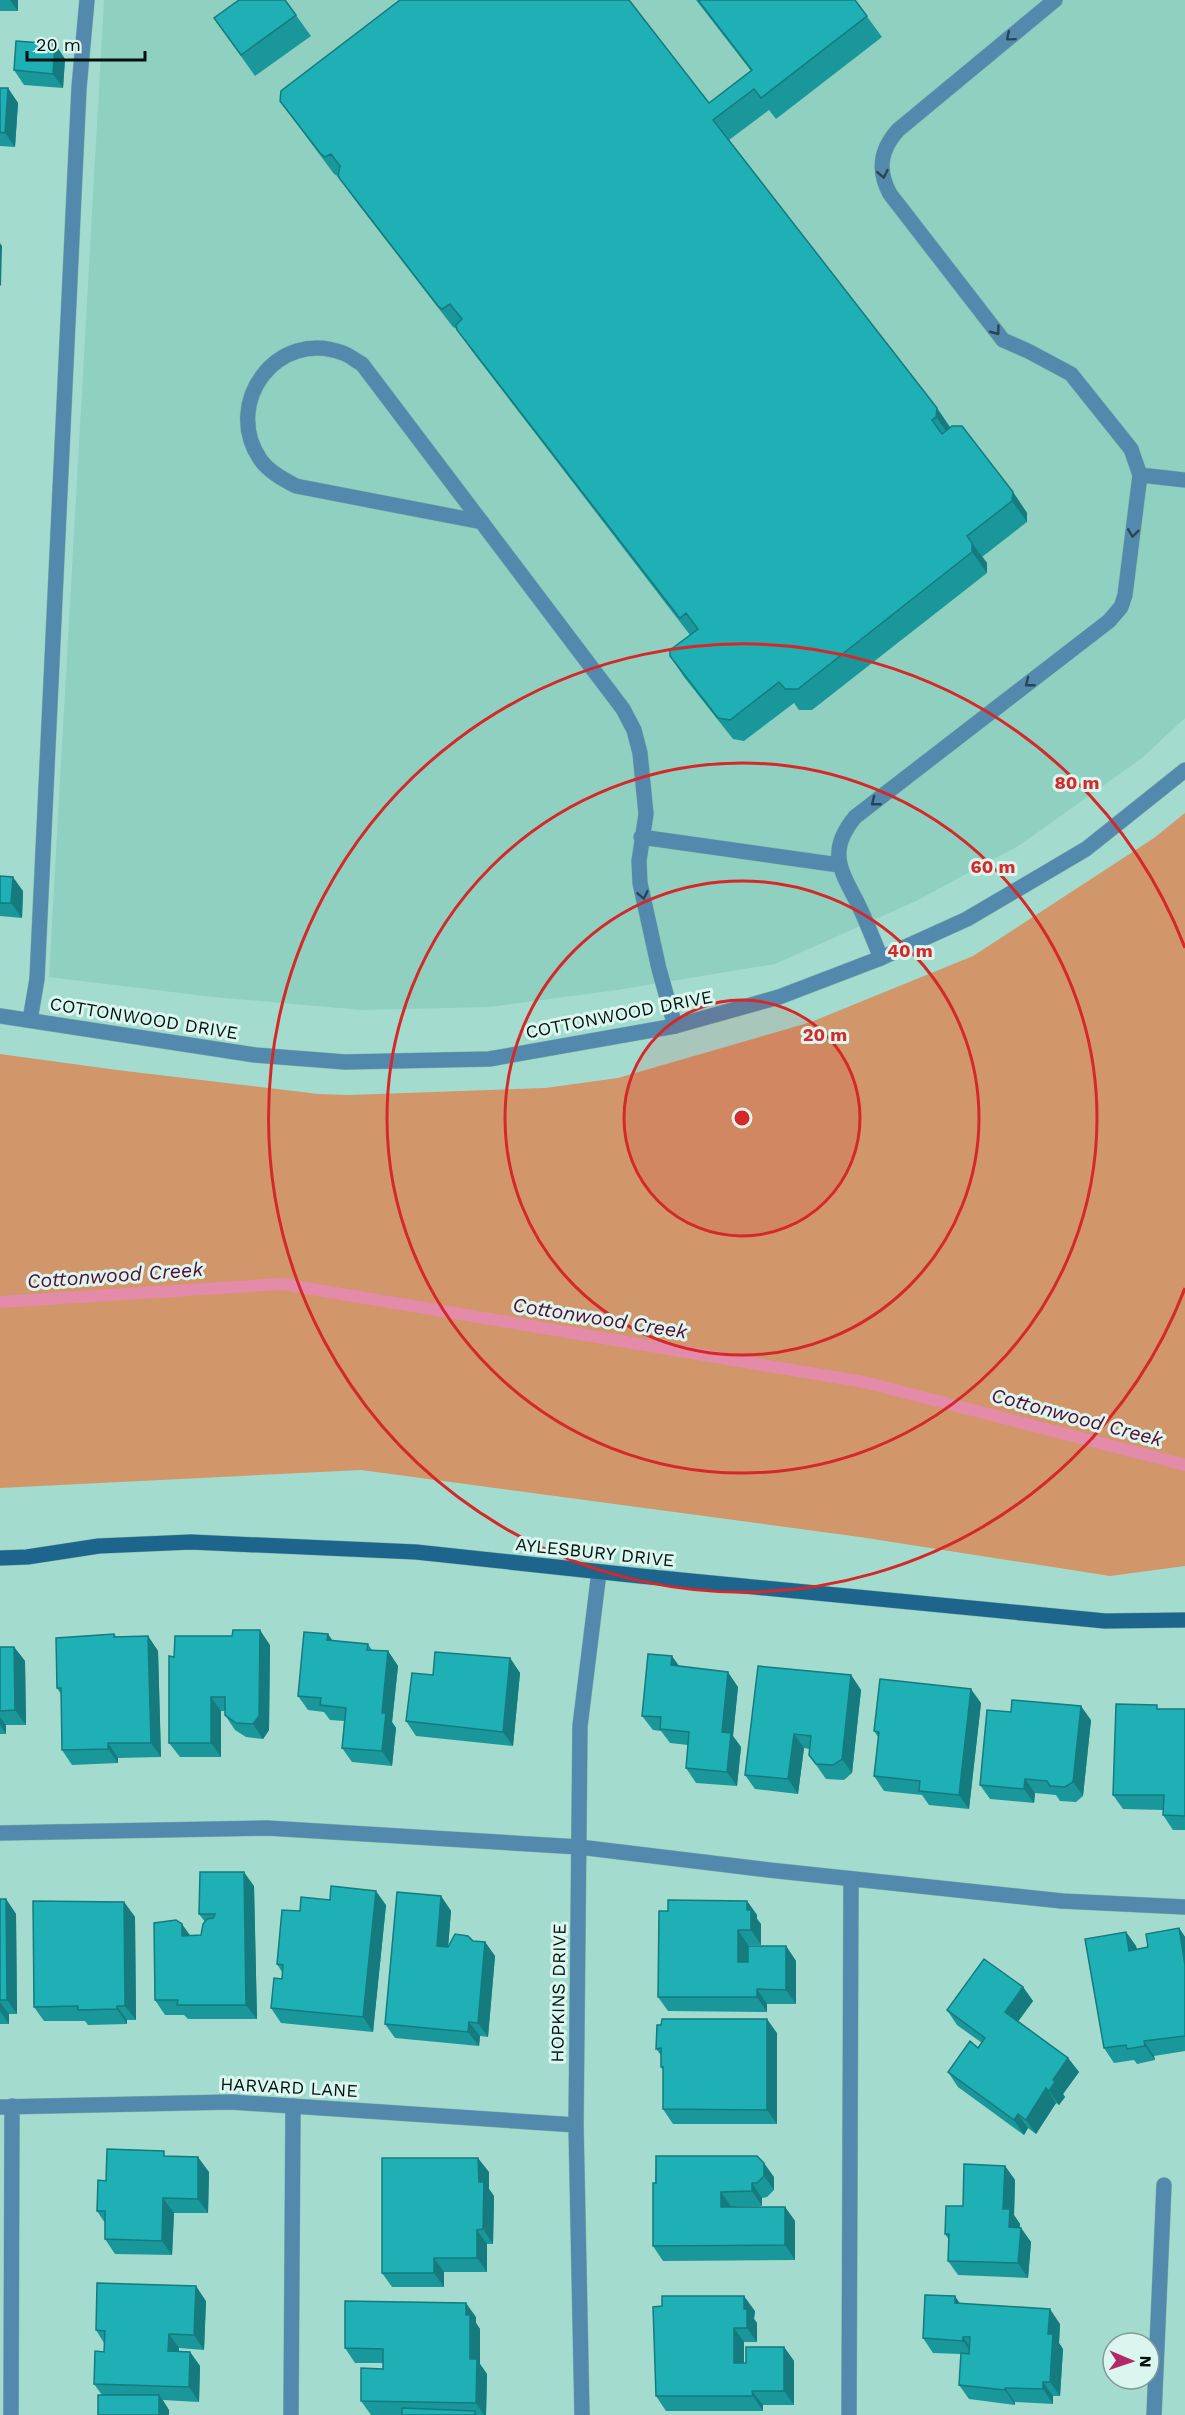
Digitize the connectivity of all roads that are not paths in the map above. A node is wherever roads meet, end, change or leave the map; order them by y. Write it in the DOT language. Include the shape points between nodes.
graph roads {
  1 [pos="87,0"];
  2 [pos="1055,0"];
  3 [pos="1140,475"];
  4 [pos="1185,480"];
  5 [pos="482,522"];
  6 [pos="1185,770"];
  7 [pos="641,837"];
  8 [pos="839,865"];
  9 [pos="881,958"];
  10 [pos="0,1016"];
  11 [pos="30,1020"];
  12 [pos="675,1026"];
  13 [pos="0,1558"];
  14 [pos="599,1572"];
  15 [pos="1185,1620"];
  16 [pos="0,1833"];
  17 [pos="579,1847"];
  18 [pos="851,1879"];
  19 [pos="1185,1907"];
  20 [pos="6,2106"];
  21 [pos="293,2106"];
  22 [pos="576,2125"];
  23 [pos="1164,2185"];
  24 [pos="11,2415"];
  25 [pos="291,2415"];
  26 [pos="582,2415"];
  27 [pos="849,2415"];
  28 [pos="1154,2415"];
  1 -- 11 [label="street" via="79,88 37,979"];
  2 -- 3 [label="street, one-way" via="898,130 883,153 881,167 890,194 1003,340 1071,374 1131,449"];
  3 -- 4 [label="street"];
  3 -- 8 [label="street, one-way" via="1125,595 1116,614 855,817 844,831"];
  5 -- 5 [label="street" via="362,364 343,353 321,348 298,350 261,375 251,395 247,417 250,440 260,460 276,476 296,486"];
  5 -- 7 [label="street" via="634,730 645,789 646,814"];
  6 -- 9 [label="street, COTTONWOOD DRIVE" via="1086,849 967,919"];
  7 -- 8 [label="street"];
  7 -- 12 [label="street, one-way" via="640,883"];
  8 -- 9 [label="street"];
  9 -- 12 [label="street, COTTONWOOD DRIVE" via="779,997"];
  10 -- 11 [label="street, COTTONWOOD DRIVE"];
  11 -- 12 [label="street, COTTONWOOD DRIVE" via="255,1055 345,1062 489,1059"];
  13 -- 14 [label="street, AYLESBURY DRIVE" via="99,1546 191,1542 416,1552"];
  14 -- 15 [label="street, AYLESBURY DRIVE" via="1106,1621"];
  14 -- 17 [label="street, HOPKINS DRIVE" via="580,1726"];
  16 -- 17 [label="street" via="267,1828"];
  17 -- 18 [label="street"];
  17 -- 22 [label="street, HOPKINS DRIVE"];
  18 -- 19 [label="street" via="1062,1901"];
  18 -- 27 [label="street"];
  20 -- 21 [label="street, HARVARD LANE" via="231,2102"];
  20 -- 24 [label="street"];
  21 -- 22 [label="street, HARVARD LANE"];
  21 -- 25 [label="street"];
  22 -- 26 [label="street, HOPKINS DRIVE"];
  23 -- 28 [label="street"];
}
